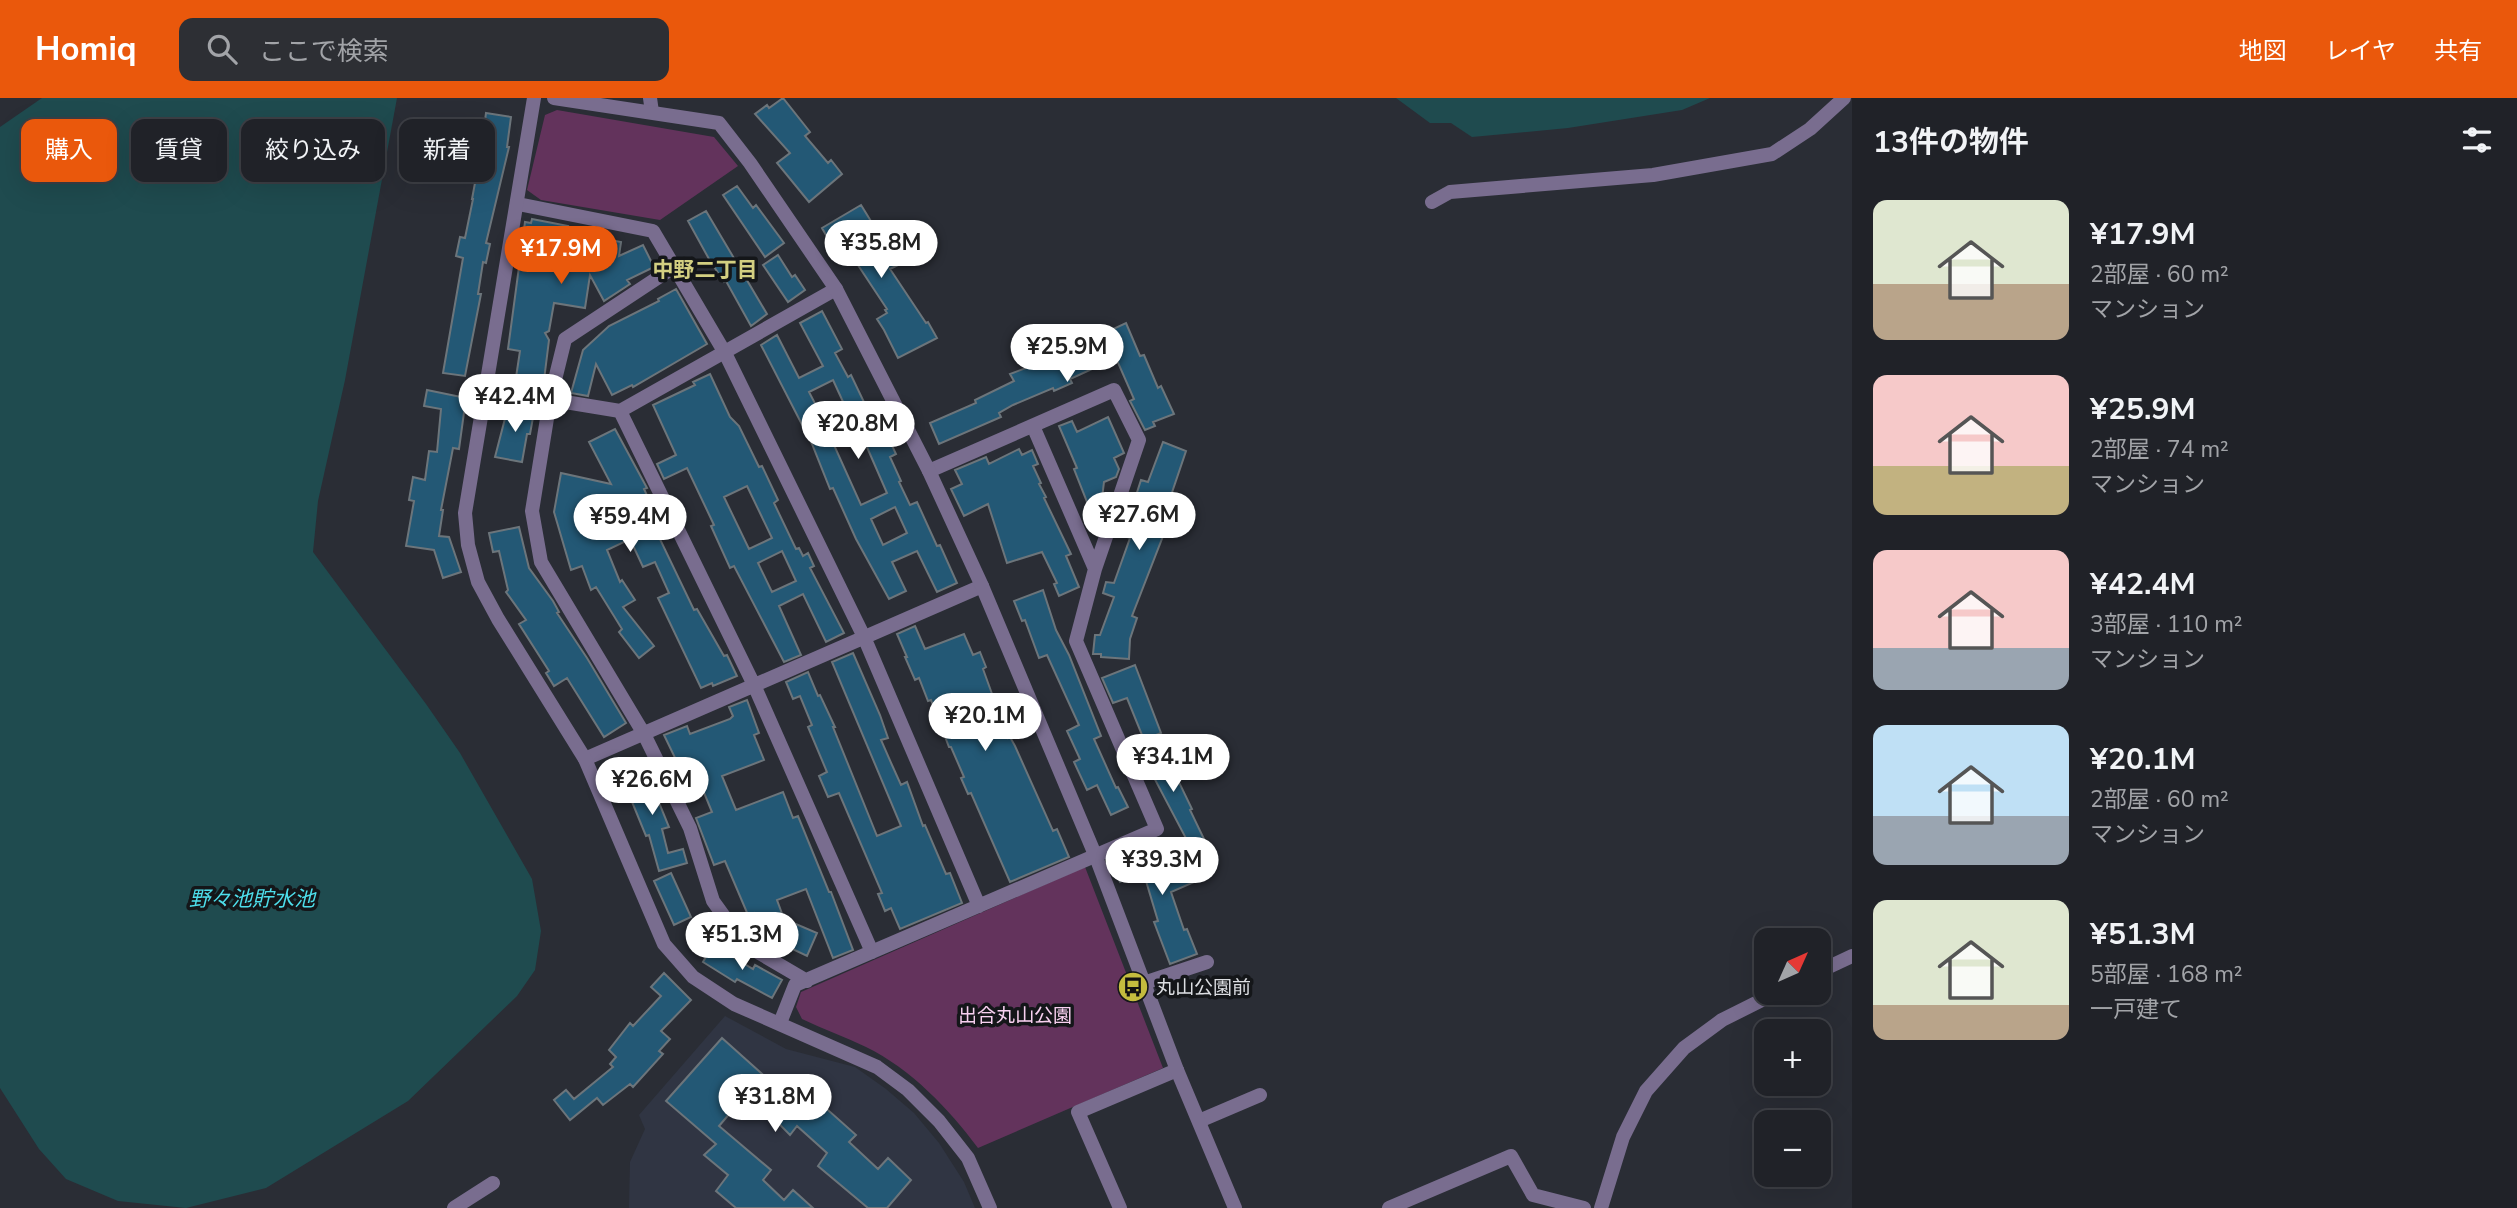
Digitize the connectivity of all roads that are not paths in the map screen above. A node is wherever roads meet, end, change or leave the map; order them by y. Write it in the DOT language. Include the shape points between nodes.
graph roads {
  1 [pos="534,98"];
  2 [pos="554,98"];
  3 [pos="1844,98"];
  4 [pos="651,105"];
  5 [pos="1432,202"];
  6 [pos="518,204"];
  7 [pos="674,267"];
  8 [pos="836,289"];
  9 [pos="725,353"];
  10 [pos="486,389"];
  11 [pos="550,400"];
  12 [pos="620,411"];
  13 [pos="1032,426"];
  14 [pos="929,471"];
  15 [pos="1095,569"];
  16 [pos="982,586"];
  17 [pos="864,637"];
  18 [pos="754,685"];
  19 [pos="644,734"];
  20 [pos="585,759"];
  21 [pos="1096,857"];
  22 [pos="979,906"];
  23 [pos="872,952"];
  24 [pos="1852,956"];
  25 [pos="1207,962"];
  26 [pos="1831,966"];
  27 [pos="807,981"];
  28 [pos="1144,983"];
  29 [pos="1754,1004"];
  30 [pos="780,1023"];
  31 [pos="1177,1070"];
  32 [pos="1260,1095"];
  33 [pos="1199,1121"];
  34 [pos="493,1183"];
  35 [pos="1531,1201"];
  36 [pos="454,1208"];
  37 [pos="989,1208"];
  38 [pos="1120,1208"];
  39 [pos="1235,1208"];
  40 [pos="1389,1208"];
  41 [pos="1584,1208"];
  42 [pos="1601,1208"];
  1 -- 6 [label="street"];
  2 -- 4 [label="street"];
  3 -- 5 [label="street" via="1810,129 1772,154 1653,175 1450,192"];
  4 -- 8 [label="street" via="719,123"];
  6 -- 7 [label="street" via="653,231"];
  6 -- 10 [label="street"];
  7 -- 9 [label="street"];
  7 -- 11 [label="street" via="565,339"];
  8 -- 9 [label="street"];
  8 -- 14 [label="street"];
  9 -- 12 [label="street"];
  9 -- 17 [label="street"];
  10 -- 11 [label="street"];
  10 -- 20 [label="street" via="465,513 468,545 478,582 498,619"];
  11 -- 12 [label="street"];
  11 -- 19 [label="street" via="532,511 541,562"];
  12 -- 18 [label="street"];
  13 -- 14 [label="street"];
  13 -- 15 [label="street"];
  13 -- 15 [label="street" via="1114,390 1139,440"];
  14 -- 16 [label="street"];
  15 -- 21 [label="street" via="1076,640 1157,829"];
  16 -- 17 [label="street"];
  16 -- 21 [label="street"];
  17 -- 18 [label="street"];
  17 -- 22 [label="street"];
  18 -- 19 [label="street"];
  18 -- 23 [label="street"];
  19 -- 20 [label="street"];
  19 -- 27 [label="street" via="690,828 713,901 744,944"];
  20 -- 30 [label="street" via="664,944 693,977 734,1004"];
  21 -- 22 [label="street"];
  21 -- 28 [label="street"];
  22 -- 23 [label="street"];
  23 -- 27 [label="street"];
  24 -- 26 [label="street"];
  25 -- 28 [label="street"];
  27 -- 30 [label="street" via="796,985"];
  28 -- 31 [label="street"];
  29 -- 42 [label="street" via="1722,1020 1685,1048 1647,1091 1623,1137"];
  30 -- 37 [label="street" via="877,1066 908,1090 968,1158"];
  31 -- 33 [label="street"];
  31 -- 38 [label="street" via="1078,1112"];
  32 -- 33 [label="street"];
  33 -- 39 [label="street"];
  34 -- 36 [label="street"];
  35 -- 40 [label="street" via="1511,1156"];
  35 -- 41 [label="street"];
}
